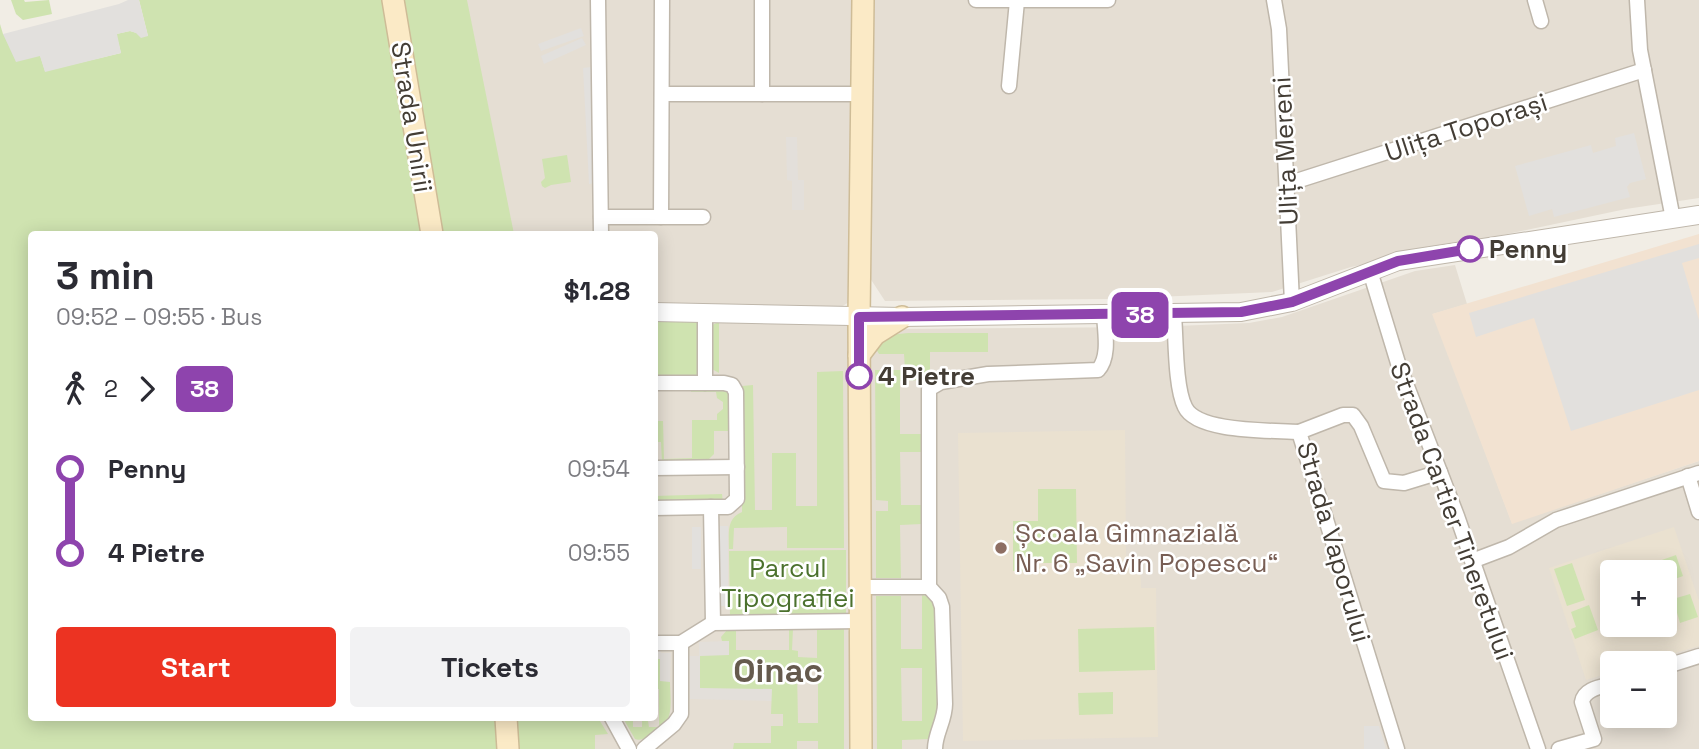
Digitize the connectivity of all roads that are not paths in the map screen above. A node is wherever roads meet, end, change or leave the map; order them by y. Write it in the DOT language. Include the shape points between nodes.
graph roads {
  1 [pos="393,0"];
  2 [pos="598,0"];
  3 [pos="662,0"];
  4 [pos="762,0"];
  5 [pos="863,0"];
  6 [pos="976,0"];
  7 [pos="1108,0"];
  8 [pos="1274,0"];
  9 [pos="1535,0"];
  10 [pos="1637,0"];
  11 [pos="1017,1"];
  12 [pos="1541,21"];
  13 [pos="1644,70"];
  14 [pos="1009,86"];
  15 [pos="662,94"];
  16 [pos="762,94"];
  17 [pos="862,94"];
  18 [pos="1287,184"];
  19 [pos="1699,215"];
  20 [pos="601,217"];
  21 [pos="661,217"];
  22 [pos="703,217"];
  23 [pos="1673,219"];
  24 [pos="432,231"];
  25 [pos="601,231"];
  26 [pos="1370,271"];
  27 [pos="1292,302"];
  28 [pos="658,312"];
  29 [pos="705,314"];
  30 [pos="1174,315"];
  31 [pos="1104,316"];
  32 [pos="859,317"];
  33 [pos="902,317"];
  34 [pos="859,355"];
  35 [pos="658,383"];
  36 [pos="705,383"];
  37 [pos="1299,432"];
  38 [pos="737,467"];
  39 [pos="658,468"];
  40 [pos="1440,472"];
  41 [pos="1693,475"];
  42 [pos="711,507"];
  43 [pos="658,508"];
  44 [pos="1699,512"];
  45 [pos="1472,561"];
  46 [pos="860,587"];
  47 [pos="929,587"];
  48 [pos="860,621"];
  49 [pos="713,623"];
  50 [pos="658,643"];
  51 [pos="681,643"];
  52 [pos="1699,656"];
  53 [pos="1677,663"];
  54 [pos="1600,688"];
  55 [pos="506,721"];
  56 [pos="614,721"];
  57 [pos="508,749"];
  58 [pos="629,749"];
  59 [pos="644,749"];
  60 [pos="861,749"];
  61 [pos="934,749"];
  62 [pos="1397,749"];
  63 [pos="1538,749"];
  64 [pos="1559,749"];
  1 -- 24 [label="main road, Strada Unirii"];
  2 -- 20 [label="street"];
  3 -- 15 [label="street"];
  4 -- 16 [label="street"];
  5 -- 17 [label="main road"];
  6 -- 11 [label="street"];
  7 -- 11 [label="street"];
  8 -- 18 [label="street, Ulița Mereni"];
  9 -- 12 [label="street"];
  10 -- 13 [label="street"];
  11 -- 14 [label="street"];
  13 -- 18 [label="street, Ulița Toporași"];
  13 -- 23 [label="street"];
  15 -- 16 [label="street"];
  15 -- 21 [label="street"];
  16 -- 17 [label="street"];
  17 -- 32 [label="main road"];
  18 -- 27 [label="street, Ulița Mereni"];
  19 -- 23 [label="street"];
  20 -- 21 [label="street"];
  20 -- 25 [label="street"];
  21 -- 22 [label="street"];
  23 -- 26 [label="street" via="1414,257"];
  26 -- 27 [label="street"];
  26 -- 40 [label="street, Strada Cartier Tineretului" via="1398,363"];
  27 -- 30 [label="street" via="1241,312"];
  28 -- 29 [label="street"];
  29 -- 32 [label="street"];
  29 -- 36 [label="street"];
  30 -- 31 [label="street"];
  30 -- 37 [label="street" via="1181,395 1191,417 1217,425"];
  31 -- 33 [label="street"];
  31 -- 47 [label="street" via="1105,358 1098,370 988,374 941,382 929,389"];
  32 -- 33 [label="street"];
  32 -- 34 [label="main road"];
  33 -- 34 [label="main road" via="875,334"];
  34 -- 46 [label="main road"];
  35 -- 36 [label="street"];
  36 -- 38 [label="street" via="727,383 736,392"];
  37 -- 40 [label="street, Strada Vaporului" via="1353,415 1384,481 1404,483"];
  37 -- 62 [label="street, Strada Vaporului"];
  38 -- 39 [label="street"];
  38 -- 42 [label="street" via="734,503"];
  40 -- 45 [label="street, Strada Cartier Tineretului"];
  41 -- 44 [label="street"];
  41 -- 45 [label="street" via="1559,519"];
  42 -- 43 [label="street"];
  42 -- 49 [label="street"];
  45 -- 63 [label="street, Strada Cartier Tineretului"];
  46 -- 47 [label="street"];
  46 -- 48 [label="main road"];
  47 -- 61 [label="street" via="942,607 945,692 945,715"];
  48 -- 49 [label="street"];
  48 -- 60 [label="main road"];
  49 -- 51 [label="street"];
  50 -- 51 [label="street"];
  51 -- 59 [label="street" via="681,714"];
  52 -- 53 [label="street"];
  54 -- 64 [label="street" via="1589,691 1581,702 1594,739"];
  55 -- 57 [label="main road"];
  56 -- 58 [label="street"];
}
